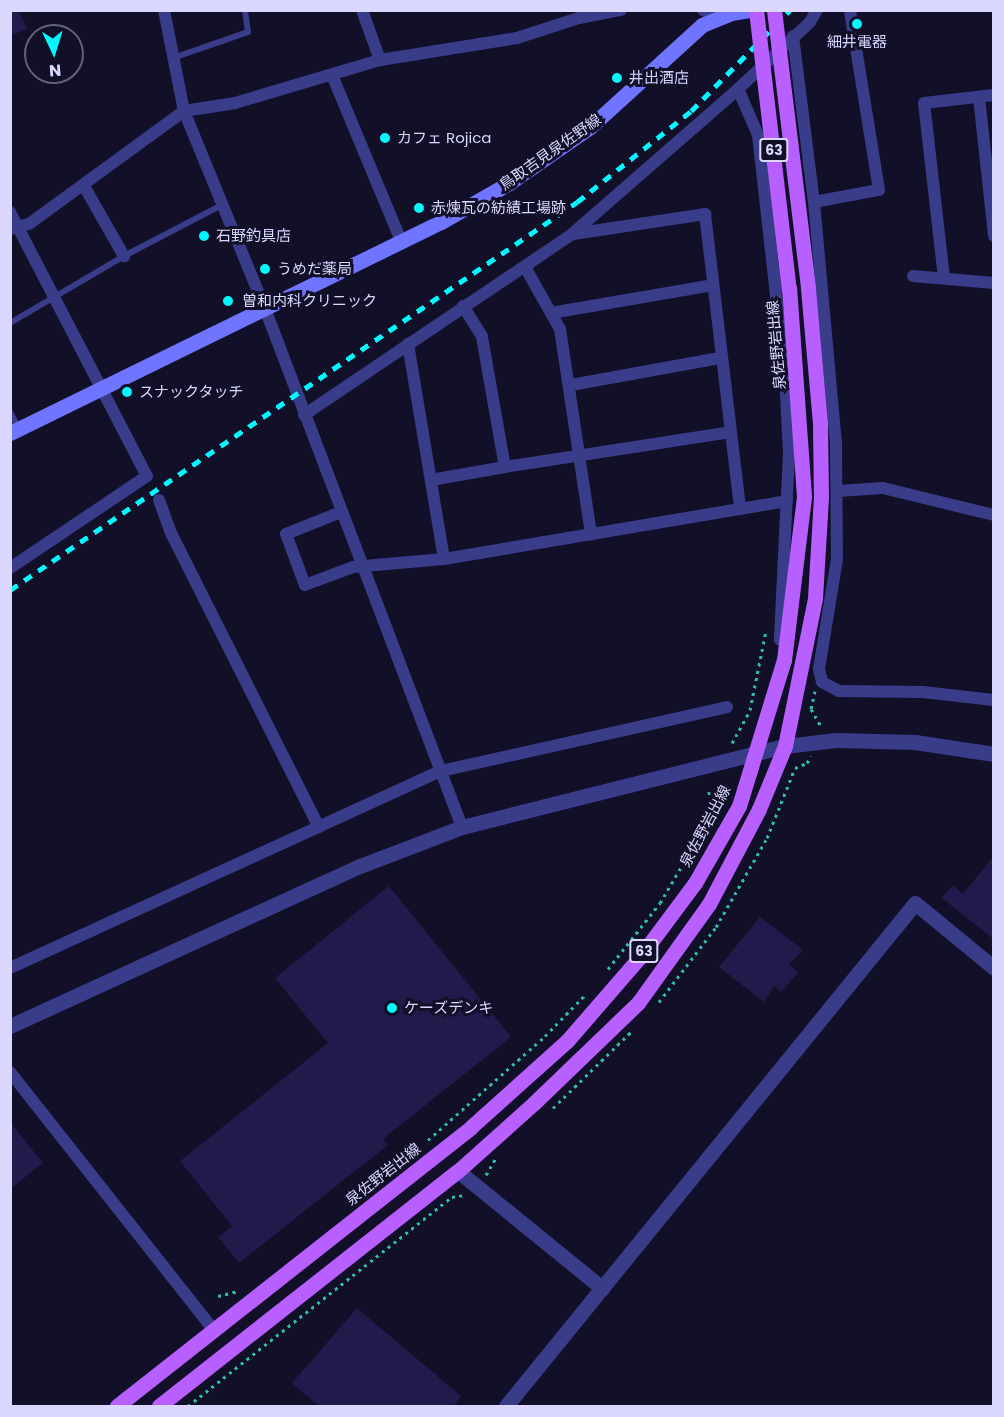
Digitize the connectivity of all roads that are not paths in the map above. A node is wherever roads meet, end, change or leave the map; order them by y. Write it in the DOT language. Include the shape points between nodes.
graph roads {
  1 [pos="164,10"];
  2 [pos="245,10"];
  3 [pos="362,10"];
  4 [pos="621,10"];
  5 [pos="751,10"];
  6 [pos="756,10"];
  7 [pos="774,10"];
  8 [pos="817,10"];
  9 [pos="850,10"];
  10 [pos="711,13"];
  11 [pos="793,36"];
  12 [pos="172,58"];
  13 [pos="380,60"];
  14 [pos="332,75"];
  15 [pos="738,89"];
  16 [pos="993,95"];
  17 [pos="979,96"];
  18 [pos="184,111"];
  19 [pos="84,186"];
  20 [pos="813,202"];
  21 [pos="222,205"];
  22 [pos="10,212"];
  23 [pos="14,228"];
  24 [pos="572,234"];
  25 [pos="993,236"];
  26 [pos="401,241"];
  27 [pos="124,256"];
  28 [pos="525,267"];
  29 [pos="913,276"];
  30 [pos="944,278"];
  31 [pos="993,283"];
  32 [pos="713,285"];
  33 [pos="54,297"];
  34 [pos="264,306"];
  35 [pos="464,306"];
  36 [pos="551,313"];
  37 [pos="10,323"];
  38 [pos="408,344"];
  39 [pos="720,358"];
  40 [pos="571,385"];
  41 [pos="101,390"];
  42 [pos="10,412"];
  43 [pos="304,415"];
  44 [pos="15,431"];
  45 [pos="730,432"];
  46 [pos="580,456"];
  47 [pos="505,467"];
  48 [pos="431,480"];
  49 [pos="838,491"];
  50 [pos="159,500"];
  51 [pos="787,501"];
  52 [pos="740,509"];
  53 [pos="340,512"];
  54 [pos="993,515"];
  55 [pos="591,535"];
  56 [pos="444,559"];
  57 [pos="10,568"];
  58 [pos="362,569"];
  59 [pos="779,680"];
  60 [pos="993,700"];
  61 [pos="727,707"];
  62 [pos="785,746"];
  63 [pos="758,750"];
  64 [pos="993,754"];
  65 [pos="441,771"];
  66 [pos="319,827"];
  67 [pos="462,827"];
  68 [pos="10,968"];
  69 [pos="993,968"];
  70 [pos="10,1026"];
  71 [pos="10,1072"];
  72 [pos="458,1171"];
  73 [pos="602,1288"];
  74 [pos="213,1329"];
  75 [pos="117,1407"];
  76 [pos="159,1407"];
  77 [pos="506,1407"];
  1 -- 12 [label="street"];
  2 -- 12 [label="lane" via="248,32"];
  3 -- 13 [label="street"];
  4 -- 13 [label="street" via="579,18 517,38"];
  5 -- 10 [label="main road, 鳥取吉見泉佐野線"];
  6 -- 59 [label="main road, 泉佐野岩出線 / 63, bridge" via="789,289 804,495 794,599"];
  7 -- 62 [label="main road, 63, bridge" via="808,288 820,423 821,497 815,598"];
  8 -- 11 [label="street"];
  9 -- 20 [label="street" via="879,190"];
  10 -- 26 [label="main road, 鳥取吉見泉佐野線" via="590,127 509,183"];
  11 -- 15 [label="street"];
  11 -- 20 [label="street"];
  12 -- 18 [label="street"];
  13 -- 14 [label="street"];
  14 -- 18 [label="street" via="235,103"];
  14 -- 26 [label="street"];
  15 -- 24 [label="street"];
  15 -- 51 [label="street" via="758,135 785,376"];
  16 -- 17 [label="street"];
  17 -- 25 [label="street"];
  17 -- 30 [label="street" via="924,103"];
  18 -- 19 [label="street"];
  18 -- 21 [label="street"];
  19 -- 23 [label="street"];
  19 -- 27 [label="street"];
  20 -- 49 [label="street"];
  21 -- 27 [label="lane"];
  21 -- 34 [label="street"];
  22 -- 23 [label="street"];
  23 -- 33 [label="street"];
  24 -- 28 [label="street"];
  24 -- 32 [label="street" via="705,214"];
  26 -- 34 [label="main road, 鳥取吉見泉佐野線"];
  27 -- 33 [label="lane"];
  28 -- 35 [label="street"];
  28 -- 36 [label="street"];
  29 -- 30 [label="street"];
  30 -- 31 [label="street"];
  32 -- 36 [label="street"];
  32 -- 39 [label="street"];
  33 -- 37 [label="lane"];
  33 -- 41 [label="street"];
  34 -- 41 [label="main road, 鳥取吉見泉佐野線"];
  34 -- 43 [label="street"];
  35 -- 38 [label="street"];
  35 -- 47 [label="street" via="482,337"];
  36 -- 40 [label="street" via="560,329"];
  38 -- 43 [label="street"];
  38 -- 48 [label="street"];
  39 -- 40 [label="street"];
  39 -- 45 [label="street"];
  40 -- 46 [label="street"];
  41 -- 44 [label="main road, 鳥取吉見泉佐野線"];
  41 -- 57 [label="street" via="147,476"];
  42 -- 44 [label="lane"];
  43 -- 53 [label="street"];
  45 -- 46 [label="street"];
  45 -- 52 [label="street"];
  46 -- 47 [label="street"];
  46 -- 55 [label="street"];
  47 -- 48 [label="street"];
  48 -- 56 [label="street"];
  49 -- 54 [label="street" via="883,488"];
  49 -- 60 [label="street" via="837,559 819,669 822,682 839,691 923,692"];
  50 -- 66 [label="street" via="172,535"];
  51 -- 52 [label="street"];
  51 -- 59 [label="street"];
  52 -- 55 [label="street"];
  53 -- 58 [label="street"];
  53 -- 58 [label="street" via="286,534 305,585 353,567"];
  55 -- 56 [label="street"];
  56 -- 58 [label="street"];
  58 -- 65 [label="street"];
  59 -- 63 [label="main road, 泉佐野岩出線 / 63"];
  61 -- 65 [label="street"];
  62 -- 63 [label="street"];
  62 -- 64 [label="street" via="836,740 903,742"];
  62 -- 72 [label="main road, 63" via="759,809 710,904 638,1003"];
  63 -- 67 [label="street"];
  63 -- 74 [label="main road, 泉佐野岩出線 / 63" via="739,806 695,883 639,958 567,1041 471,1127"];
  65 -- 66 [label="street"];
  65 -- 67 [label="street"];
  66 -- 68 [label="street"];
  67 -- 70 [label="street" via="360,866"];
  69 -- 73 [label="street" via="915,903"];
  71 -- 74 [label="street"];
  72 -- 73 [label="street"];
  72 -- 76 [label="main road, 63"];
  73 -- 77 [label="street"];
  74 -- 75 [label="main road, 泉佐野岩出線 / 63"];
}
